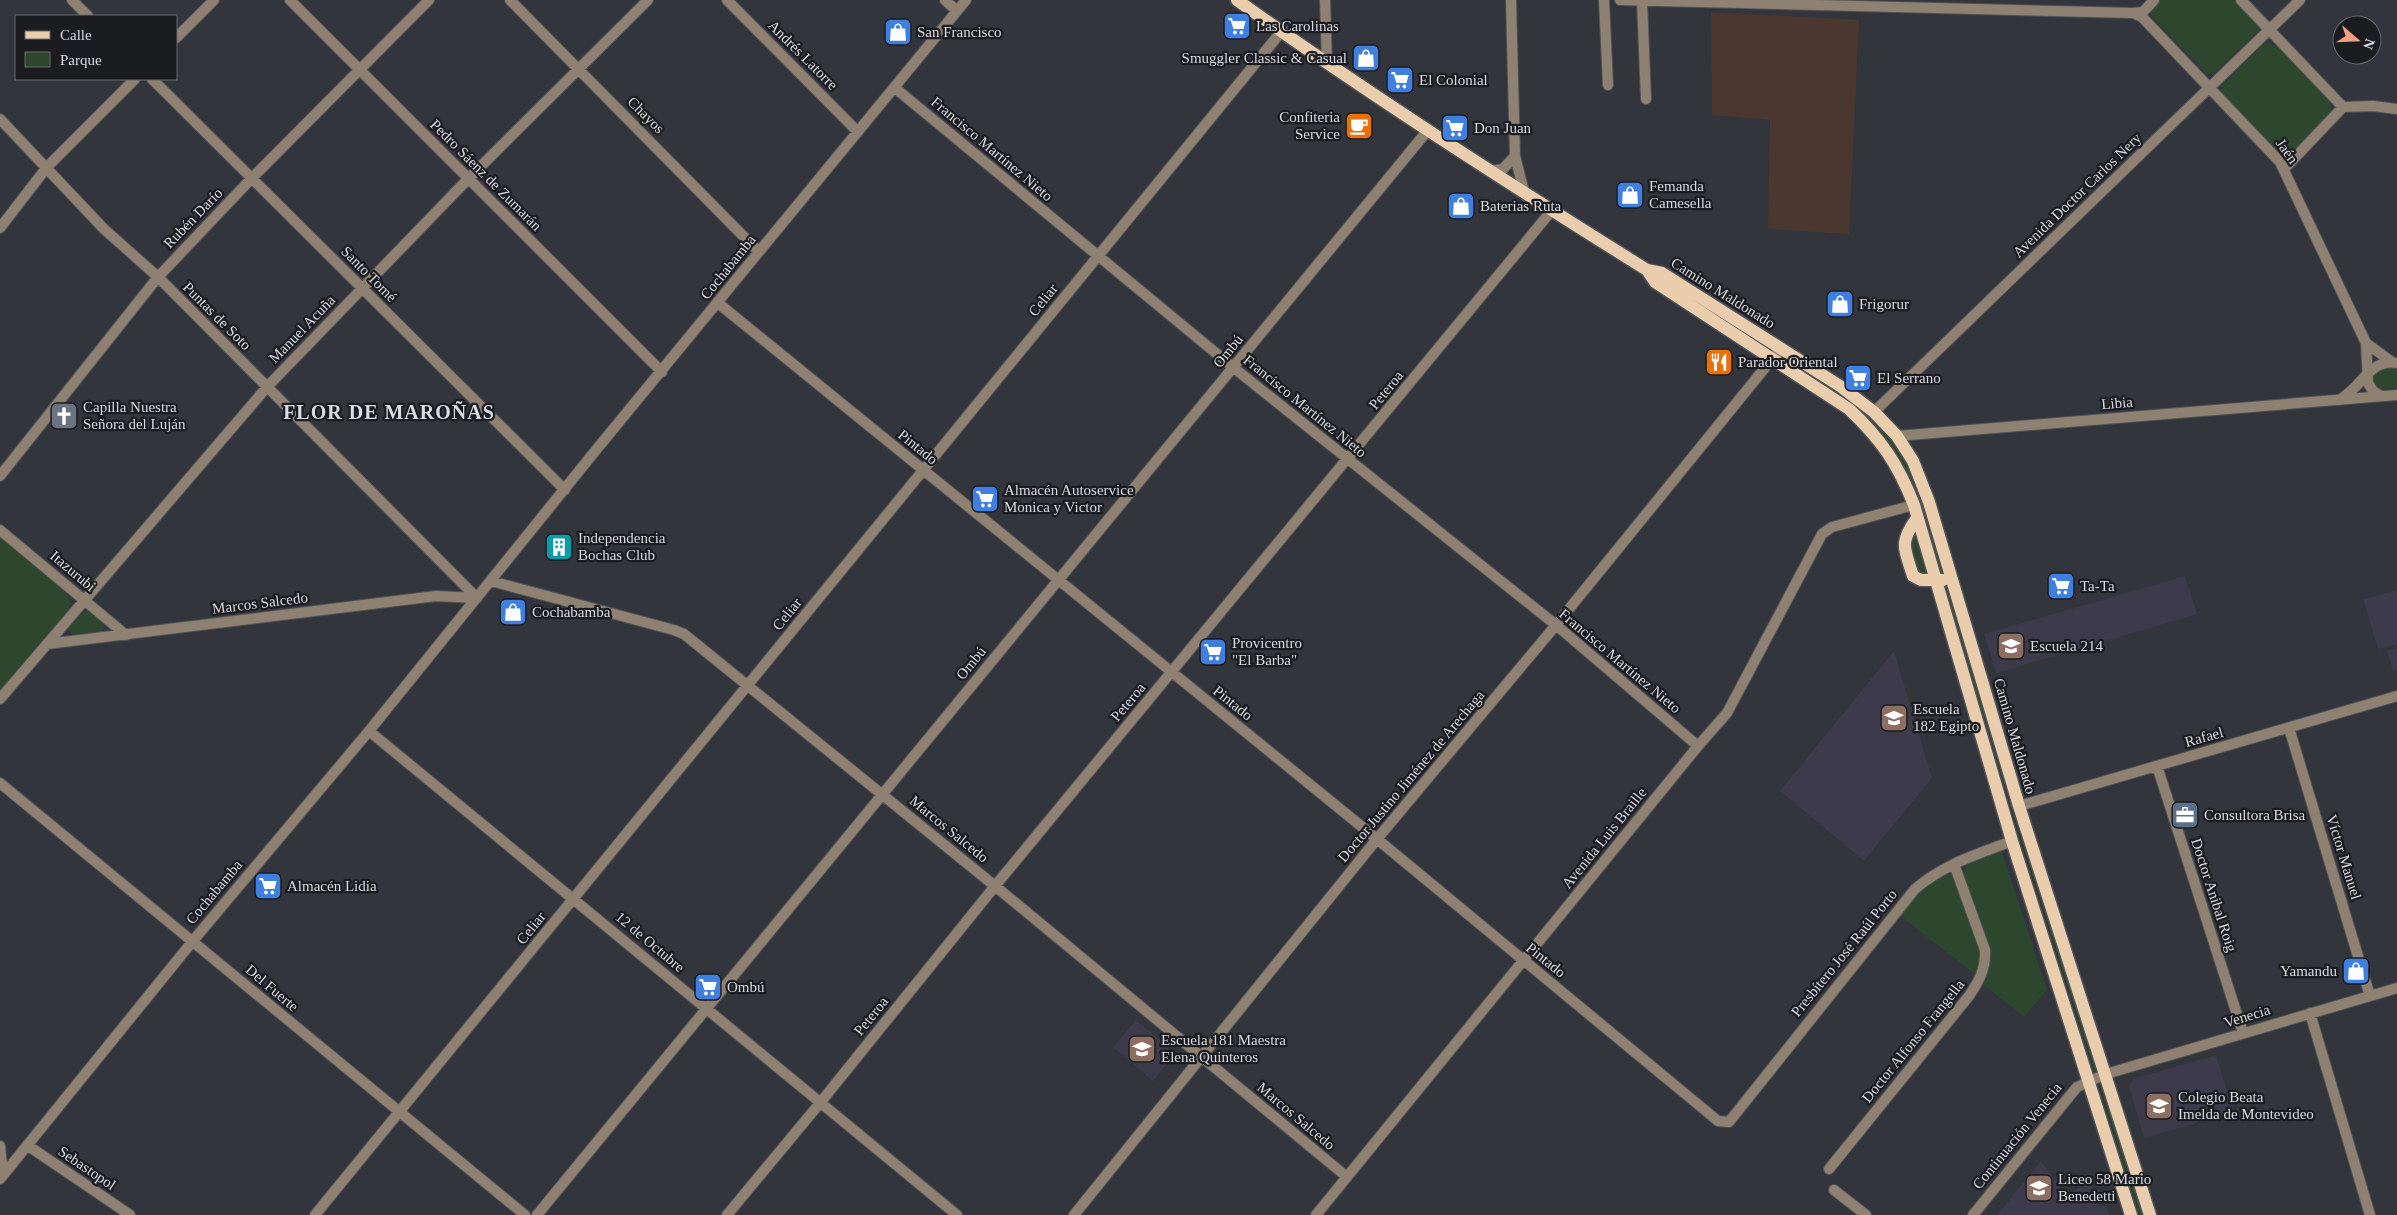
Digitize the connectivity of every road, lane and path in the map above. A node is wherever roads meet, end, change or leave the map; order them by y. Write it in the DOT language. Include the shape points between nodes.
graph roads {
  1 [pos="72,0"];
  2 [pos="214,0"];
  3 [pos="290,0"];
  4 [pos="429,0"];
  5 [pos="510,0"];
  6 [pos="648,0"];
  7 [pos="727,0"];
  8 [pos="945,0"];
  9 [pos="966,0"];
  10 [pos="1237,0"];
  11 [pos="1325,0"];
  12 [pos="1511,0"];
  13 [pos="1604,0"];
  14 [pos="1620,0"];
  15 [pos="2154,0"];
  16 [pos="2241,0"];
  17 [pos="2300,0"];
  18 [pos="1642,1"];
  19 [pos="1677,1"];
  20 [pos="956,11"];
  21 [pos="2133,13"];
  22 [pos="87,15"];
  23 [pos="2270,29"];
  24 [pos="1282,32"];
  25 [pos="178,36"];
  26 [pos="1327,63"];
  27 [pos="579,69"];
  28 [pos="360,70"];
  29 [pos="134,80"];
  30 [pos="153,80"];
  31 [pos="1608,85"];
  32 [pos="2208,87"];
  33 [pos="895,88"];
  34 [pos="1646,99"];
  35 [pos="2343,107"];
  36 [pos="2397,109"];
  37 [pos="0,119"];
  38 [pos="1428,130"];
  39 [pos="858,132"];
  40 [pos="1515,156"];
  41 [pos="47,168"];
  42 [pos="2284,168"];
  43 [pos="1490,170"];
  44 [pos="252,178"];
  45 [pos="469,178"];
  46 [pos="1524,192"];
  47 [pos="1553,209"];
  48 [pos="0,228"];
  49 [pos="759,252"];
  50 [pos="1098,256"];
  51 [pos="158,277"];
  52 [pos="362,288"];
  53 [pos="718,303"];
  54 [pos="2366,343"];
  55 [pos="1777,353"];
  56 [pos="2396,363"];
  57 [pos="1234,368"];
  58 [pos="662,372"];
  59 [pos="2366,374"];
  60 [pos="267,387"];
  61 [pos="2397,395"];
  62 [pos="2381,396"];
  63 [pos="2340,400"];
  64 [pos="1874,412"];
  65 [pos="1897,436"];
  66 [pos="1348,460"];
  67 [pos="923,470"];
  68 [pos="0,476"];
  69 [pos="565,490"];
  70 [pos="1915,511"];
  71 [pos="0,530"];
  72 [pos="1951,578"];
  73 [pos="1059,580"];
  74 [pos="1937,581"];
  75 [pos="491,582"];
  76 [pos="476,598"];
  77 [pos="84,600"];
  78 [pos="1556,625"];
  79 [pos="126,635"];
  80 [pos="47,644"];
  81 [pos="1172,673"];
  82 [pos="748,686"];
  83 [pos="2397,696"];
  84 [pos="0,699"];
  85 [pos="2289,728"];
  86 [pos="369,731"];
  87 [pos="1698,746"];
  88 [pos="2157,766"];
  89 [pos="0,783"];
  90 [pos="882,795"];
  91 [pos="2019,806"];
  92 [pos="1377,839"];
  93 [pos="2012,842"];
  94 [pos="1954,864"];
  95 [pos="995,886"];
  96 [pos="574,899"];
  97 [pos="192,942"];
  98 [pos="1523,961"];
  99 [pos="2397,988"];
  100 [pos="2370,996"];
  101 [pos="706,1009"];
  102 [pos="2310,1013"];
  103 [pos="2243,1033"];
  104 [pos="1202,1057"];
  105 [pos="2106,1074"];
  106 [pos="2089,1080"];
  107 [pos="820,1103"];
  108 [pos="399,1113"];
  109 [pos="1729,1122"];
  110 [pos="27,1145"];
  111 [pos="0,1146"];
  112 [pos="1829,1169"];
  113 [pos="1,1176"];
  114 [pos="1347,1178"];
  115 [pos="1834,1190"];
  116 [pos="130,1215"];
  117 [pos="315,1215"];
  118 [pos="525,1215"];
  119 [pos="537,1215"];
  120 [pos="727,1215"];
  121 [pos="957,1215"];
  122 [pos="1074,1215"];
  123 [pos="1316,1215"];
  124 [pos="1866,1215"];
  125 [pos="1973,1215"];
  126 [pos="2130,1215"];
  127 [pos="2150,1215"];
  128 [pos="2370,1215"];
  1 -- 22 [label="street"];
  2 -- 25 [label="street"];
  3 -- 28 [label="street, Pedro Sáenz de Zumarán"];
  4 -- 28 [label="street, Rubén Darío"];
  5 -- 27 [label="street, Chayos"];
  6 -- 27 [label="street, Manuel Acuña"];
  7 -- 39 [label="street, Andrés Latorre"];
  8 -- 20 [label="street"];
  9 -- 20 [label="street, Cochabamba"];
  10 -- 24 [label="main road, Camino Maldonado"];
  11 -- 26 [label="street"];
  12 -- 40 [label="street"];
  13 -- 31 [label="street"];
  14 -- 18 [label="street"];
  15 -- 21 [label="street" via="2143,12"];
  16 -- 23 [label="street"];
  17 -- 23 [label="street, Avenida Doctor Carlos Nery"];
  18 -- 19 [label="street"];
  18 -- 34 [label="street"];
  19 -- 21 [label="street"];
  20 -- 33 [label="street, Cochabamba"];
  21 -- 32 [label="street, Jaén" via="2142,17"];
  23 -- 32 [label="street, Avenida Doctor Carlos Nery"];
  23 -- 35 [label="street"];
  24 -- 26 [label="main road, Camino Maldonado"];
  24 -- 50 [label="street, Celiar"];
  26 -- 38 [label="main road, Camino Maldonado"];
  27 -- 45 [label="street, Manuel Acuña"];
  27 -- 49 [label="street, Chayos"];
  28 -- 44 [label="street, Rubén Darío"];
  28 -- 45 [label="street, Pedro Sáenz de Zumarán"];
  29 -- 41 [label="street"];
  30 -- 44 [label="street, Santo Tomé"];
  32 -- 42 [label="street, Jaén"];
  32 -- 64 [label="street, Avenida Doctor Carlos Nery"];
  33 -- 39 [label="street, Cochabamba"];
  33 -- 50 [label="street, Francisco Martínez Nieto"];
  35 -- 36 [label="street"];
  35 -- 42 [label="street"];
  37 -- 41 [label="street, Puntas de Soto"];
  38 -- 43 [label="main road, Camino Maldonado"];
  38 -- 57 [label="street, Ombú"];
  39 -- 49 [label="street, Cochabamba"];
  40 -- 43 [label="street" via="1503,169"];
  40 -- 46 [label="street"];
  41 -- 48 [label="street"];
  41 -- 51 [label="street, Puntas de Soto" via="104,229"];
  42 -- 54 [label="street, Jaén"];
  43 -- 46 [label="main road, Camino Maldonado"];
  44 -- 51 [label="street, Rubén Darío"];
  44 -- 52 [label="street, Santo Tomé"];
  45 -- 52 [label="street, Manuel Acuña"];
  45 -- 58 [label="street, Pedro Sáenz de Zumarán"];
  46 -- 47 [label="main road, Camino Maldonado"];
  47 -- 55 [label="main road, Camino Maldonado" via="1647,270 1662,273"];
  47 -- 66 [label="street, Peteroa"];
  49 -- 53 [label="street, Cochabamba"];
  50 -- 57 [label="street, Francisco Martínez Nieto"];
  50 -- 67 [label="street, Celiar"];
  51 -- 60 [label="street, Puntas de Soto"];
  51 -- 68 [label="street, Rubén Darío"];
  52 -- 60 [label="street, Manuel Acuña"];
  52 -- 69 [label="street, Santo Tomé"];
  53 -- 58 [label="street, Cochabamba"];
  53 -- 67 [label="street, Pintado"];
  54 -- 56 [label="street, Jaén"];
  54 -- 59 [label="street, Jaén"];
  55 -- 64 [label="main road, Camino Maldonado" via="1840,386"];
  55 -- 70 [label="main road, Camino Maldonado" via="1843,405 1876,436 1898,468"];
  55 -- 78 [label="street, Doctor Justino Jiménez de Arechaga"];
  56 -- 59 [label="street" via="2384,363"];
  57 -- 66 [label="street, Francisco Martínez Nieto"];
  57 -- 73 [label="street, Ombú"];
  58 -- 69 [label="street, Cochabamba"];
  59 -- 62 [label="street" via="2373,391"];
  59 -- 63 [label="street"];
  60 -- 76 [label="street, Puntas de Soto"];
  60 -- 77 [label="street, Manuel Acuña"];
  61 -- 62 [label="street, Libia"];
  62 -- 63 [label="street, Libia"];
  63 -- 65 [label="street, Libia"];
  64 -- 65 [label="main road, Camino Maldonado"];
  65 -- 72 [label="main road, Camino Maldonado" via="1922,482"];
  66 -- 78 [label="street, Francisco Martínez Nieto"];
  66 -- 81 [label="street, Peteroa"];
  67 -- 73 [label="street, Pintado"];
  67 -- 82 [label="street, Celiar"];
  69 -- 75 [label="street, Cochabamba"];
  70 -- 74 [label="main road, Camino Maldonado"];
  70 -- 74 [label="main road" via="1904,536 1909,564 1917,579"];
  70 -- 87 [label="street, Avenida Luis Braille" via="1832,527 1822,534 1727,713"];
  71 -- 77 [label="street, Itazurubi"];
  72 -- 74 [label="main road"];
  72 -- 91 [label="main road, Camino Maldonado"];
  73 -- 81 [label="street, Pintado"];
  73 -- 90 [label="street, Ombú"];
  74 -- 93 [label="main road, Camino Maldonado"];
  75 -- 76 [label="street, Cochabamba"];
  75 -- 82 [label="street, Marcos Salcedo" via="684,634"];
  76 -- 79 [label="street, Marcos Salcedo" via="436,596"];
  76 -- 86 [label="street, Cochabamba"];
  77 -- 79 [label="street, Itazurubi"];
  77 -- 80 [label="street, Manuel Acuña"];
  78 -- 87 [label="street, Francisco Martínez Nieto"];
  78 -- 92 [label="street, Doctor Justino Jiménez de Arechaga"];
  79 -- 80 [label="street, Marcos Salcedo"];
  80 -- 84 [label="street, Manuel Acuña"];
  81 -- 92 [label="street, Pintado"];
  81 -- 95 [label="street, Peteroa"];
  82 -- 90 [label="street, Marcos Salcedo"];
  82 -- 96 [label="street, Celiar"];
  83 -- 85 [label="street, Rafael"];
  85 -- 88 [label="street, Rafael"];
  85 -- 100 [label="street, Víctor Manuel"];
  86 -- 96 [label="street, 12 de Octubre"];
  86 -- 97 [label="street, Cochabamba"];
  87 -- 98 [label="street, Avenida Luis Braille"];
  88 -- 91 [label="street, Rafael"];
  88 -- 103 [label="street, Doctor Anibal Roig"];
  89 -- 97 [label="street, Del Fuerte"];
  90 -- 95 [label="street, Marcos Salcedo"];
  90 -- 101 [label="street, Ombú"];
  91 -- 105 [label="main road, Camino Maldonado"];
  92 -- 98 [label="street, Pintado"];
  92 -- 104 [label="street, Doctor Justino Jiménez de Arechaga"];
  93 -- 94 [label="street, Presbítero José Raúl Porto"];
  93 -- 106 [label="main road, Camino Maldonado"];
  94 -- 109 [label="street, Presbítero José Raúl Porto" via="1931,876 1899,906"];
  94 -- 112 [label="street, Doctor Alfonso Frangella" via="1984,950 1983,973 1969,996"];
  95 -- 104 [label="street, Marcos Salcedo"];
  95 -- 107 [label="street, Peteroa"];
  96 -- 101 [label="street, 12 de Octubre"];
  96 -- 108 [label="street, Celiar"];
  97 -- 108 [label="street, Del Fuerte"];
  97 -- 110 [label="street, Cochabamba"];
  98 -- 109 [label="street, Pintado" via="1718,1121"];
  98 -- 114 [label="street, Avenida Luis Braille"];
  99 -- 100 [label="street, Venecia"];
  100 -- 102 [label="street, Venecia"];
  101 -- 107 [label="street, 12 de Octubre"];
  101 -- 119 [label="street, Ombú"];
  102 -- 103 [label="street, Venecia"];
  102 -- 128 [label="street"];
  103 -- 105 [label="street, Venecia"];
  104 -- 114 [label="street, Marcos Salcedo"];
  104 -- 122 [label="street, Doctor Justino Jiménez de Arechaga"];
  105 -- 106 [label="street"];
  105 -- 127 [label="main road, Camino Maldonado"];
  106 -- 125 [label="street, Continuación Venecia" via="2077,1087"];
  106 -- 126 [label="main road, Camino Maldonado"];
  107 -- 120 [label="street, Peteroa"];
  107 -- 121 [label="street, 12 de Octubre"];
  108 -- 117 [label="street, Celiar"];
  108 -- 118 [label="street, Del Fuerte"];
  110 -- 113 [label="street, Cochabamba"];
  110 -- 116 [label="street, Sebastopol"];
  111 -- 113 [label="street"];
  114 -- 123 [label="street, Avenida Luis Braille"];
  115 -- 124 [label="street"];
}
